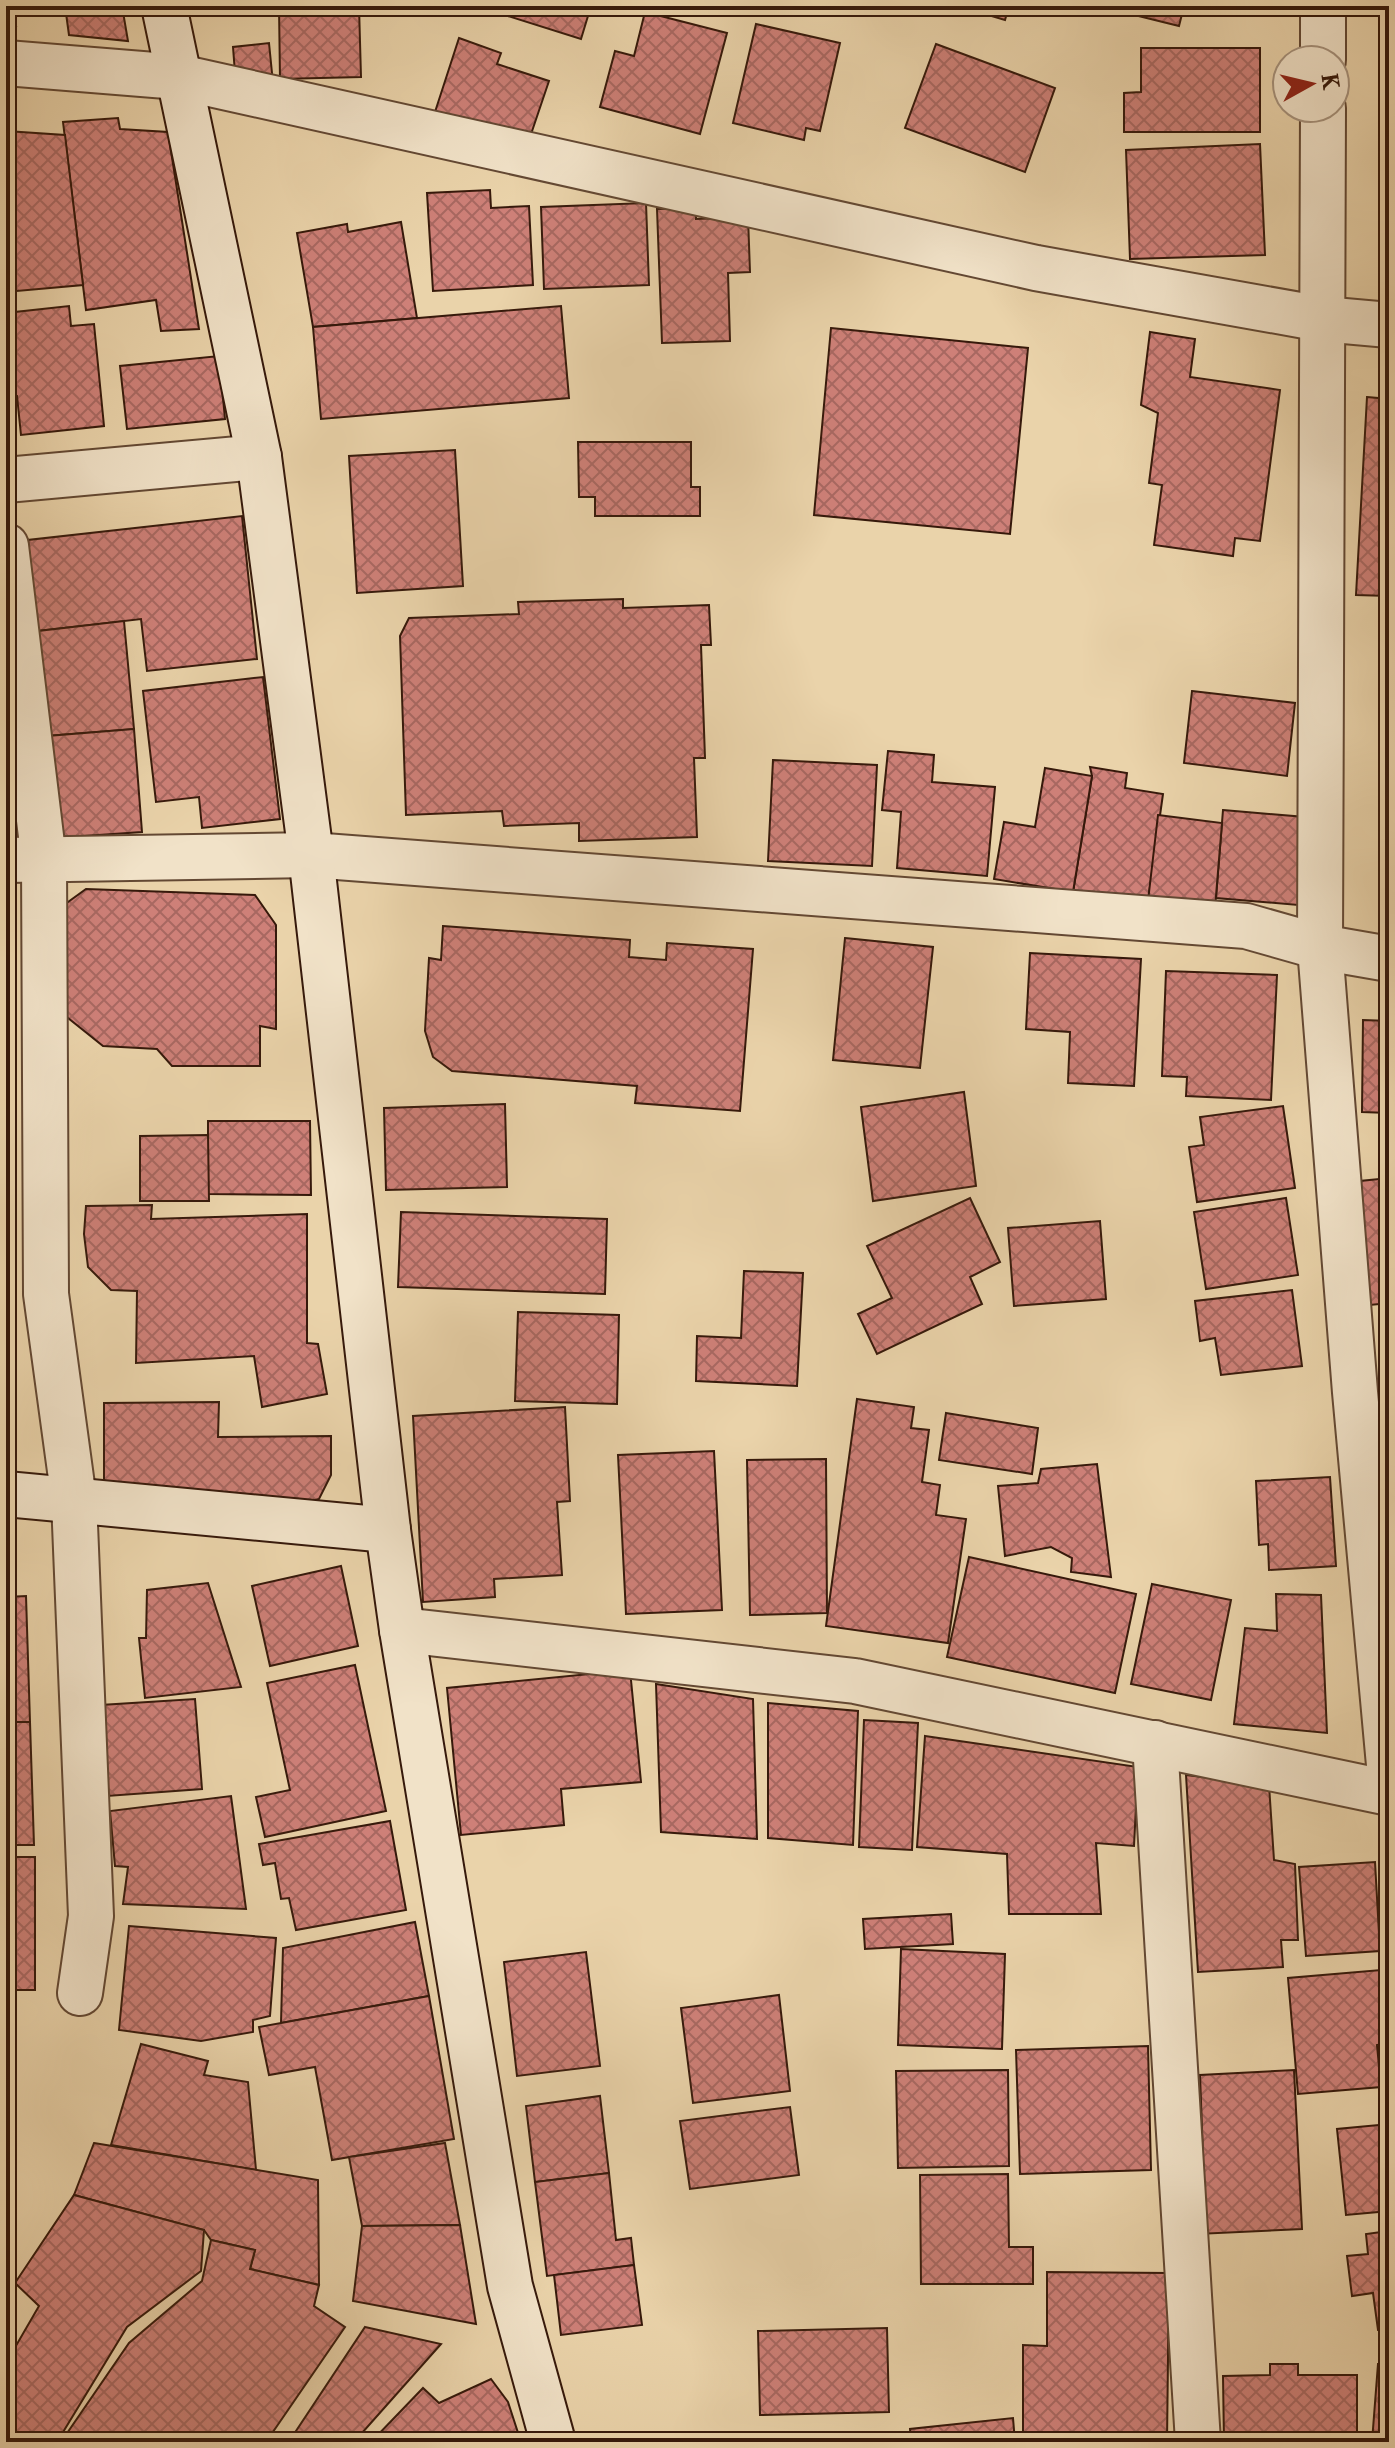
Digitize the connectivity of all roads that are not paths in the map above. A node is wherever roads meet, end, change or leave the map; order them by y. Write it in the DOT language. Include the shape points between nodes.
graph roads {
  1 [pos="164,6"];
  2 [pos="1323,6"];
  3 [pos="1323,44"];
  4 [pos="6,63"];
  5 [pos="179,77"];
  6 [pos="1323,124"];
  7 [pos="1322,319"];
  8 [pos="1389,325"];
  9 [pos="259,457"];
  10 [pos="6,480"];
  11 [pos="6,546"];
  12 [pos="311,855"];
  13 [pos="25,860"];
  14 [pos="1320,947"];
  15 [pos="1389,959"];
  16 [pos="6,1494"];
  17 [pos="74,1500"];
  18 [pos="388,1530"];
  19 [pos="402,1630"];
  20 [pos="1155,1743"];
  21 [pos="1389,1765"];
  22 [pos="1389,1793"];
  23 [pos="80,1993"];
  24 [pos="553,2442"];
  25 [pos="1198,2442"];
  1 -- 5 [label="street"];
  2 -- 3 [label="street"];
  4 -- 5 [label="street"];
  5 -- 7 [label="street" via="1036,268"];
  5 -- 9 [label="street"];
  6 -- 7 [label="street"];
  7 -- 8 [label="street"];
  7 -- 14 [label="street"];
  9 -- 10 [label="street"];
  9 -- 12 [label="street"];
  11 -- 13 [label="street"];
  12 -- 13 [label="street"];
  12 -- 14 [label="street" via="1246,926"];
  12 -- 18 [label="street"];
  13 -- 17 [label="street" via="46,1294"];
  14 -- 15 [label="street"];
  14 -- 21 [label="street"];
  16 -- 17 [label="street"];
  17 -- 18 [label="street"];
  17 -- 23 [label="street" via="91,1916"];
  18 -- 19 [label="street"];
  19 -- 20 [label="street" via="855,1681"];
  19 -- 24 [label="street" via="510,2286"];
  20 -- 22 [label="street"];
  20 -- 25 [label="street"];
}
